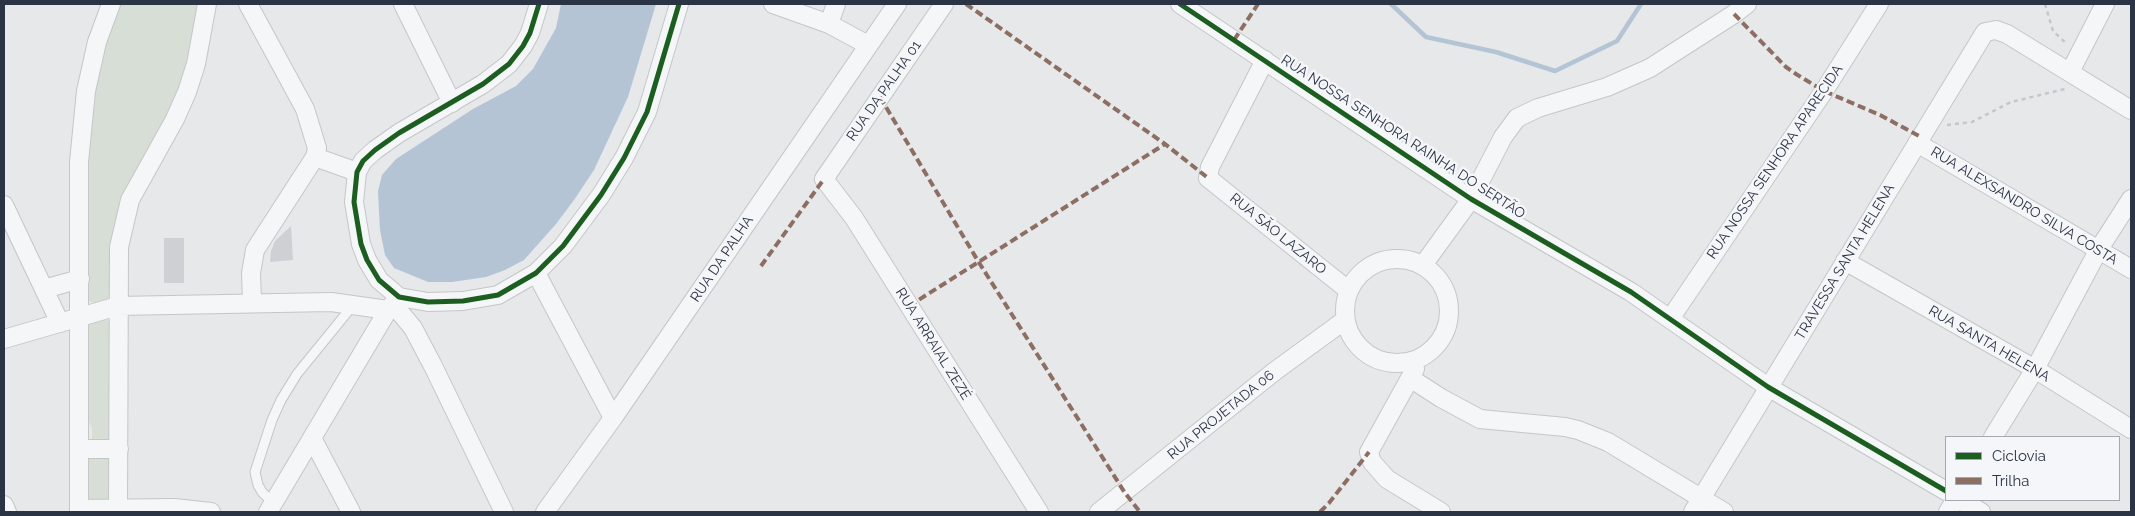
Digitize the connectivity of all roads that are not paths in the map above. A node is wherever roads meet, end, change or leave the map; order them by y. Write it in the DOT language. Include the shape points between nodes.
graph roads {
  1 [pos="111,4"];
  2 [pos="207,4"];
  3 [pos="248,4"];
  4 [pos="404,4"];
  5 [pos="539,4"];
  6 [pos="679,4"];
  7 [pos="773,4"];
  8 [pos="836,4"];
  9 [pos="897,4"];
  10 [pos="944,4"];
  11 [pos="1180,4"];
  12 [pos="1747,4"];
  13 [pos="1879,4"];
  14 [pos="2105,4"];
  15 [pos="829,24"];
  16 [pos="868,45"];
  17 [pos="1265,60"];
  18 [pos="2070,72"];
  19 [pos="452,102"];
  20 [pos="2131,110"];
  21 [pos="1922,136"];
  22 [pos="315,157"];
  23 [pos="357,172"];
  24 [pos="824,179"];
  25 [pos="1471,199"];
  26 [pos="2131,199"];
  27 [pos="4,205"];
  28 [pos="2100,249"];
  29 [pos="1845,261"];
  30 [pos="1423,265"];
  31 [pos="2131,269"];
  32 [pos="536,273"];
  33 [pos="80,279"];
  34 [pos="44,290"];
  35 [pos="1348,290"];
  36 [pos="252,302"];
  37 [pos="354,304"];
  38 [pos="393,304"];
  39 [pos="118,306"];
  40 [pos="80,317"];
  41 [pos="1670,319"];
  42 [pos="1345,320"];
  43 [pos="60,323"];
  44 [pos="4,339"];
  45 [pos="1422,358"];
  46 [pos="2035,369"];
  47 [pos="1410,378"];
  48 [pos="1768,387"];
  49 [pos="613,418"];
  50 [pos="2131,429"];
  51 [pos="1995,436"];
  52 [pos="312,438"];
  53 [pos="79,449"];
  54 [pos="119,450"];
  55 [pos="1945,490"];
  56 [pos="1955,501"];
  57 [pos="1962,501"];
  58 [pos="4,505"];
  59 [pos="1697,506"];
  60 [pos="270,508"];
  61 [pos="118,510"];
  62 [pos="79,511"];
  63 [pos="7,512"];
  64 [pos="211,512"];
  65 [pos="351,512"];
  66 [pos="504,512"];
  67 [pos="545,512"];
  68 [pos="1039,512"];
  69 [pos="1099,512"];
  70 [pos="1441,512"];
  71 [pos="1724,512"];
  72 [pos="1948,512"];
  73 [pos="1981,512"];
  1 -- 33 [label="street" via="97,42 82,120"];
  2 -- 39 [label="street" via="196,64 187,92 130,200 119,246"];
  3 -- 22 [label="street" via="305,109 316,141"];
  4 -- 19 [label="street"];
  5 -- 19 [label="street" via="530,33 509,64"];
  6 -- 32 [label="street" via="647,112 624,158 563,246"];
  7 -- 15 [label="street"];
  8 -- 15 [label="street"];
  9 -- 16 [label="street, RUA DA PALHA"];
  10 -- 24 [label="street, RUA DA PALHA 01"];
  11 -- 17 [label="street, RUA NOSSA SENHORA RAINHA DO SERTÃO"];
  12 -- 25 [label="street" via="1650,68 1607,87 1538,108 1517,118 1503,137"];
  13 -- 41 [label="street, RUA NOSSA SENHORA APARECIDA"];
  14 -- 18 [label="street"];
  15 -- 16 [label="street"];
  16 -- 49 [label="street, RUA DA PALHA"];
  17 -- 25 [label="street, RUA NOSSA SENHORA RAINHA DO SERTÃO"];
  17 -- 35 [label="street, RUA SÃO LAZARO" via="1210,166 1208,178"];
  18 -- 20 [label="street"];
  18 -- 21 [label="street, TRAVESSA SANTA HELENA" via="2007,34 1989,30 1981,36"];
  19 -- 23 [label="street" via="374,150"];
  21 -- 28 [label="street, RUA ALEXSANDRO SILVA COSTA"];
  21 -- 29 [label="street, TRAVESSA SANTA HELENA"];
  22 -- 23 [label="street"];
  22 -- 36 [label="street" via="255,250 251,273"];
  23 -- 38 [label="street" via="354,202 361,244"];
  24 -- 68 [label="street, RUA ARRAIAL ZEZÉ" via="854,218"];
  25 -- 30 [label="street"];
  25 -- 41 [label="street, RUA NOSSA SENHORA RAINHA DO SERTÃO" via="1631,292"];
  26 -- 28 [label="street"];
  27 -- 34 [label="street"];
  28 -- 31 [label="street, RUA ALEXSANDRO SILVA COSTA"];
  28 -- 46 [label="street"];
  29 -- 46 [label="street, RUA SANTA HELENA"];
  29 -- 48 [label="street, TRAVESSA SANTA HELENA"];
  30 -- 35 [label="street" via="1386,260 1370,266"];
  30 -- 45 [label="street" via="1442,286 1448,300 1449,316 1439,341"];
  32 -- 38 [label="street" via="498,295 463,301"];
  32 -- 49 [label="street"];
  33 -- 34 [label="street"];
  33 -- 40 [label="street"];
  34 -- 43 [label="street"];
  35 -- 42 [label="street"];
  36 -- 37 [label="street"];
  36 -- 39 [label="street"];
  37 -- 38 [label="street"];
  37 -- 60 [label="lane" via="297,374 272,420 255,472"];
  38 -- 52 [label="street"];
  38 -- 66 [label="street" via="413,328"];
  39 -- 40 [label="street"];
  39 -- 54 [label="street"];
  40 -- 43 [label="street"];
  40 -- 53 [label="street"];
  41 -- 48 [label="street, RUA NOSSA SENHORA RAINHA DO SERTÃO"];
  42 -- 45 [label="street" via="1353,339 1367,354 1394,363"];
  42 -- 69 [label="street, RUA PROJETADA 06" via="1275,371"];
  43 -- 44 [label="street"];
  45 -- 47 [label="street"];
  46 -- 50 [label="street, RUA SANTA HELENA"];
  46 -- 51 [label="street"];
  47 -- 59 [label="street" via="1480,418 1565,427 1608,442"];
  47 -- 70 [label="street" via="1368,452 1372,462 1387,478"];
  48 -- 55 [label="street, RUA NOSSA SENHORA RAINHA DO SERTÃO"];
  48 -- 59 [label="street, TRAVESSA SANTA HELENA"];
  49 -- 67 [label="street, RUA DA PALHA"];
  52 -- 60 [label="street"];
  52 -- 65 [label="street"];
  53 -- 54 [label="street"];
  53 -- 62 [label="street"];
  54 -- 61 [label="street"];
  56 -- 72 [label="street"];
  57 -- 73 [label="street"];
  58 -- 63 [label="street"];
  59 -- 71 [label="street"];
  61 -- 62 [label="street"];
  61 -- 64 [label="street" via="174,508"];
}
